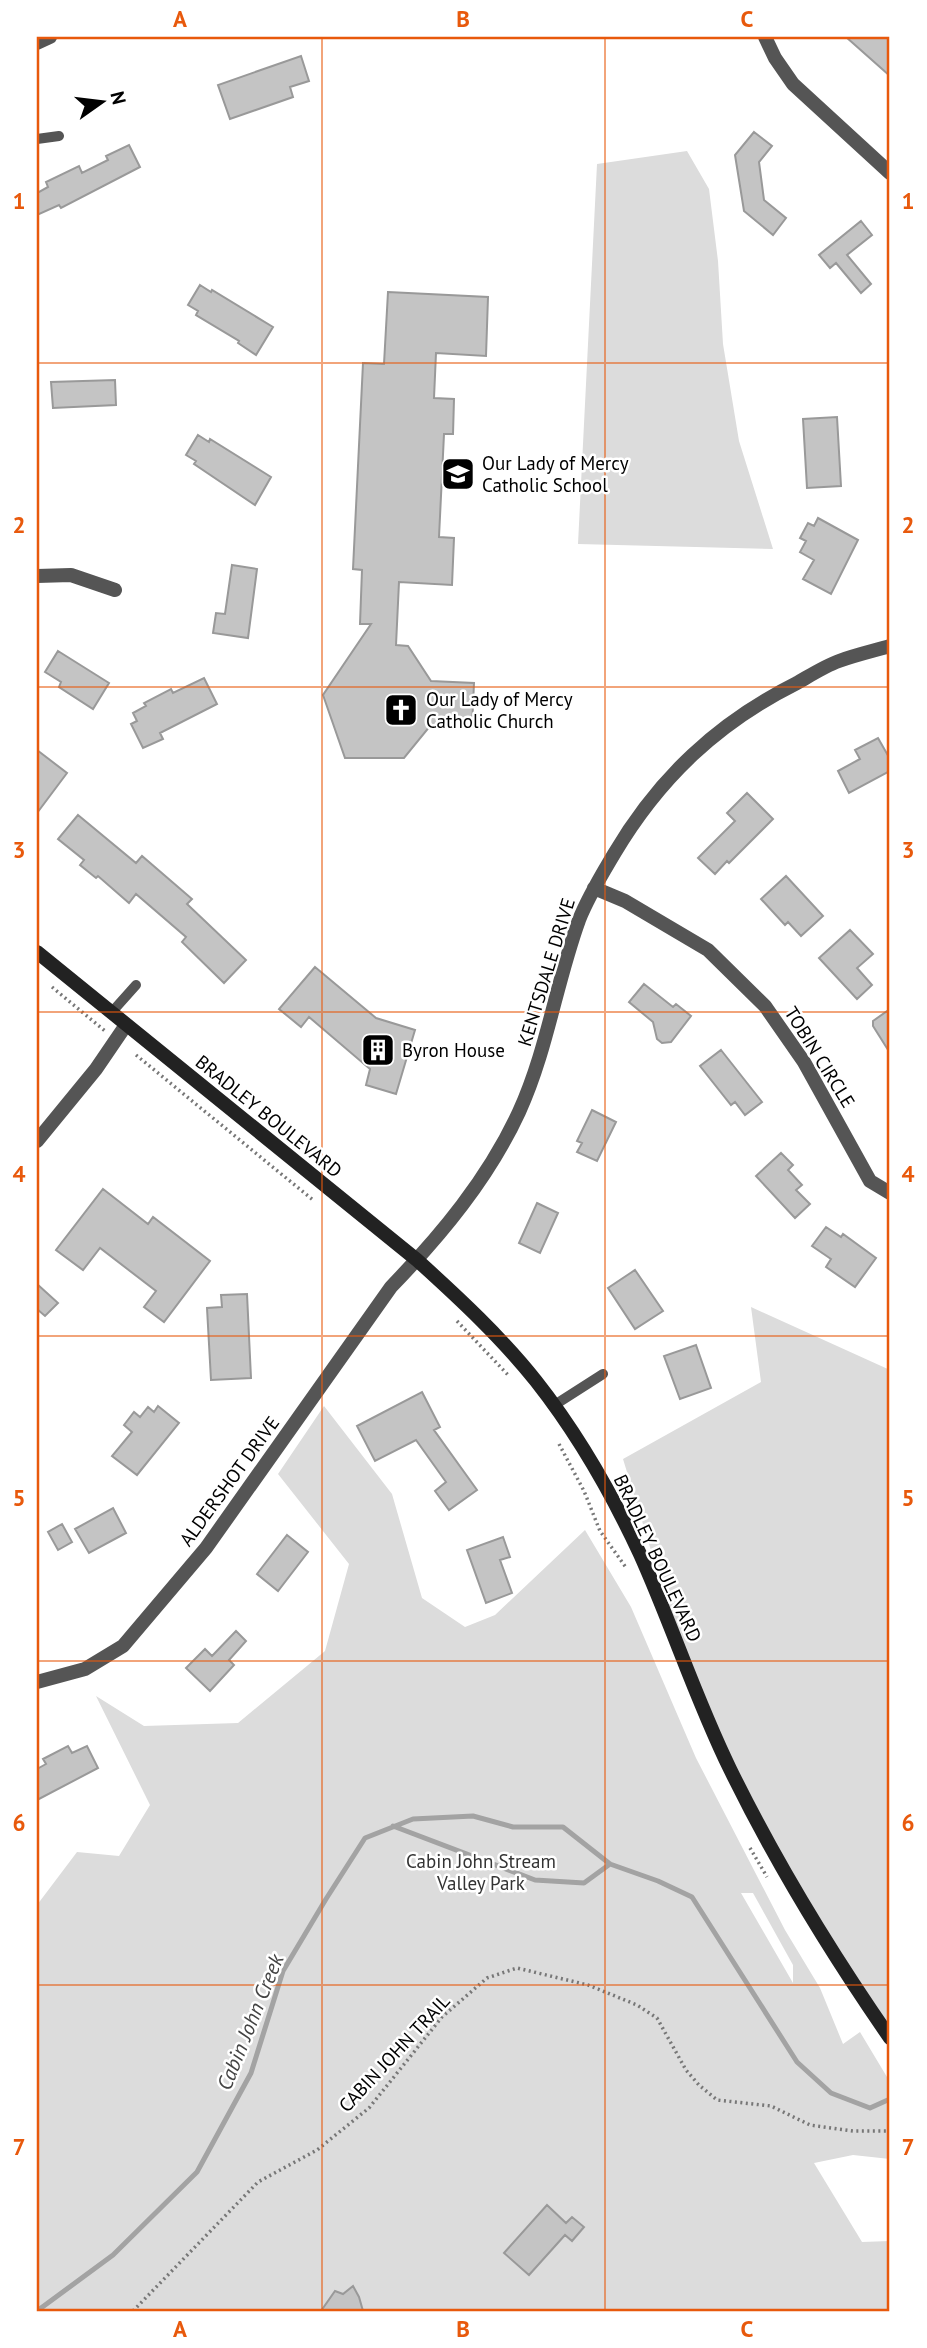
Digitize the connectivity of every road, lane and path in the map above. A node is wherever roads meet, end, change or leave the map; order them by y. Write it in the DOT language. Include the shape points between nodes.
graph roads {
  1 [pos="50,37"];
  2 [pos="765,37"];
  3 [pos="37,43"];
  4 [pos="59,135"];
  5 [pos="37,139"];
  6 [pos="890,173"];
  7 [pos="37,576"];
  8 [pos="115,590"];
  9 [pos="890,646"];
  10 [pos="594,888"];
  11 [pos="37,952"];
  12 [pos="48,984"];
  13 [pos="136,985"];
  14 [pos="111,1013"];
  15 [pos="126,1025"];
  16 [pos="116,1039"];
  17 [pos="37,1141"];
  18 [pos="890,1193"];
  19 [pos="313,1200"];
  20 [pos="417,1260"];
  21 [pos="453,1317"];
  22 [pos="603,1374"];
  23 [pos="511,1377"];
  24 [pos="553,1406"];
  25 [pos="37,1682"];
  26 [pos="890,2038"];
  27 [pos="890,2131"];
  28 [pos="133,2311"];
  1 -- 3 [label="street"];
  2 -- 6 [label="street" via="793,84"];
  4 -- 5 [label="lane"];
  7 -- 8 [label="street" via="71,575"];
  9 -- 10 [label="street, KENTSDALE DRIVE" via="838,661 727,724 662,786 631,826"];
  10 -- 18 [label="street, TOBIN CIRCLE" via="708,950 765,1006 804,1062 870,1181"];
  10 -- 20 [label="street, KENTSDALE DRIVE" via="579,920 537,1068 518,1114 474,1191"];
  11 -- 14 [label="main road, BRADLEY BOULEVARD"];
  12 -- 16 [label="path"];
  13 -- 14 [label="lane"];
  14 -- 15 [label="main road, BRADLEY BOULEVARD"];
  15 -- 16 [label="street"];
  15 -- 20 [label="main road, BRADLEY BOULEVARD"];
  16 -- 17 [label="street"];
  16 -- 19 [label="path"];
  20 -- 24 [label="main road, BRADLEY BOULEVARD" via="463,1301"];
  20 -- 25 [label="street, ALDERSHOT DRIVE" via="391,1287 205,1548 124,1646 85,1669"];
  21 -- 23 [label="path"];
  22 -- 24 [label="lane"];
  24 -- 26 [label="main road, BRADLEY BOULEVARD" via="593,1463 639,1553 729,1767 769,1845"];
  27 -- 28 [label="path, CABIN JOHN TRAIL" via="810,2126 771,2106 717,2100 687,2070 657,2018 588,1985 517,1968 487,1978 442,2017 369,2108 317,2150 258,2182"];
}
